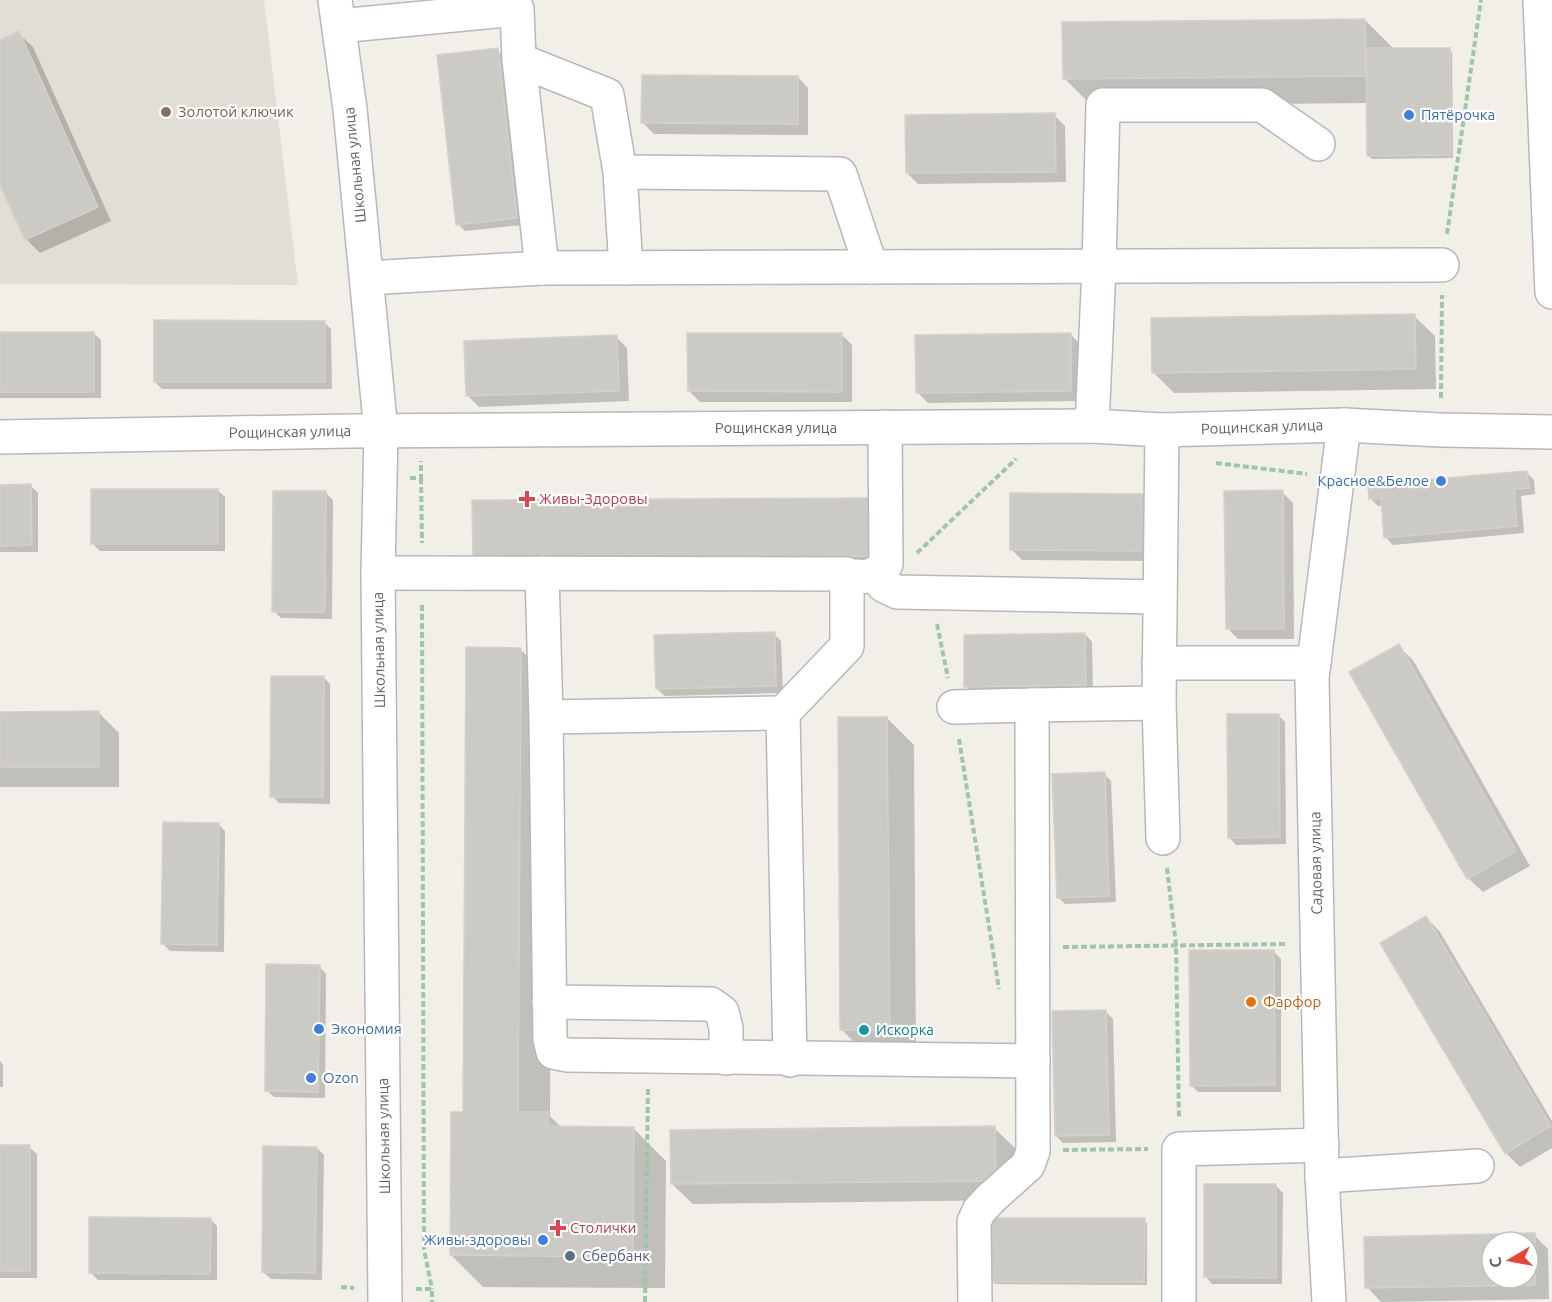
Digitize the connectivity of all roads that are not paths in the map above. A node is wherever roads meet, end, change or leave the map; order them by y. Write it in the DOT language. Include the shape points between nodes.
graph roads {
  1 [pos="1540,0"];
  2 [pos="517,4"];
  3 [pos="337,13"];
  4 [pos="519,60"];
  5 [pos="1318,144"];
  6 [pos="620,172"];
  7 [pos="1442,266"];
  8 [pos="872,267"];
  9 [pos="1100,267"];
  10 [pos="542,268"];
  11 [pos="626,268"];
  12 [pos="367,278"];
  13 [pos="1552,292"];
  14 [pos="1344,425"];
  15 [pos="1092,426"];
  16 [pos="885,427"];
  17 [pos="1162,430"];
  18 [pos="381,432"];
  19 [pos="1552,432"];
  20 [pos="0,437"];
  21 [pos="378,573"];
  22 [pos="542,573"];
  23 [pos="869,578"];
  24 [pos="1160,597"];
  25 [pos="1159,663"];
  26 [pos="1314,663"];
  27 [pos="1159,704"];
  28 [pos="1032,705"];
  29 [pos="954,707"];
  30 [pos="783,713"];
  31 [pos="546,717"];
  32 [pos="1163,838"];
  33 [pos="549,1002"];
  34 [pos="726,1058"];
  35 [pos="790,1060"];
  36 [pos="1033,1061"];
  37 [pos="1322,1161"];
  38 [pos="1478,1166"];
  39 [pos="385,1302"];
  40 [pos="975,1302"];
  41 [pos="1179,1302"];
  42 [pos="1329,1302"];
  1 -- 13 [label="street"];
  2 -- 3 [label="street"];
  2 -- 4 [label="street"];
  3 -- 12 [label="street, Школьная улица"];
  4 -- 6 [label="street" via="607,95"];
  4 -- 10 [label="street"];
  5 -- 9 [label="street" via="1262,105 1103,105"];
  6 -- 8 [label="street" via="840,174"];
  6 -- 11 [label="street"];
  7 -- 9 [label="street"];
  8 -- 9 [label="street"];
  8 -- 11 [label="street"];
  9 -- 15 [label="street"];
  10 -- 11 [label="street"];
  10 -- 12 [label="street"];
  12 -- 18 [label="street, Школьная улица"];
  14 -- 17 [label="street, Рощинская улица"];
  14 -- 19 [label="street, Рощинская улица"];
  14 -- 26 [label="street, Садовая улица"];
  15 -- 16 [label="street, Рощинская улица"];
  15 -- 17 [label="street, Рощинская улица"];
  16 -- 18 [label="street, Рощинская улица"];
  16 -- 23 [label="street" via="886,564"];
  17 -- 24 [label="street"];
  18 -- 20 [label="street, Рощинская улица"];
  18 -- 21 [label="street, Школьная улица"];
  21 -- 22 [label="street"];
  21 -- 39 [label="street, Школьная улица"];
  22 -- 23 [label="street"];
  22 -- 31 [label="street"];
  23 -- 24 [label="street" via="897,592"];
  23 -- 30 [label="street" via="847,646"];
  24 -- 25 [label="street"];
  25 -- 26 [label="street"];
  25 -- 27 [label="street"];
  26 -- 37 [label="street, Садовая улица"];
  27 -- 28 [label="street"];
  27 -- 32 [label="street"];
  28 -- 29 [label="street"];
  28 -- 36 [label="street"];
  30 -- 31 [label="street"];
  30 -- 35 [label="street"];
  31 -- 33 [label="street"];
  33 -- 34 [label="street" via="711,1004 723,1012"];
  33 -- 34 [label="street" via="553,1052"];
  34 -- 35 [label="street"];
  35 -- 36 [label="street"];
  36 -- 40 [label="street" via="1033,1151 1028,1165 990,1199 974,1222"];
  37 -- 38 [label="street"];
  37 -- 41 [label="street" via="1179,1149"];
  37 -- 42 [label="street, Садовая улица"];
}
